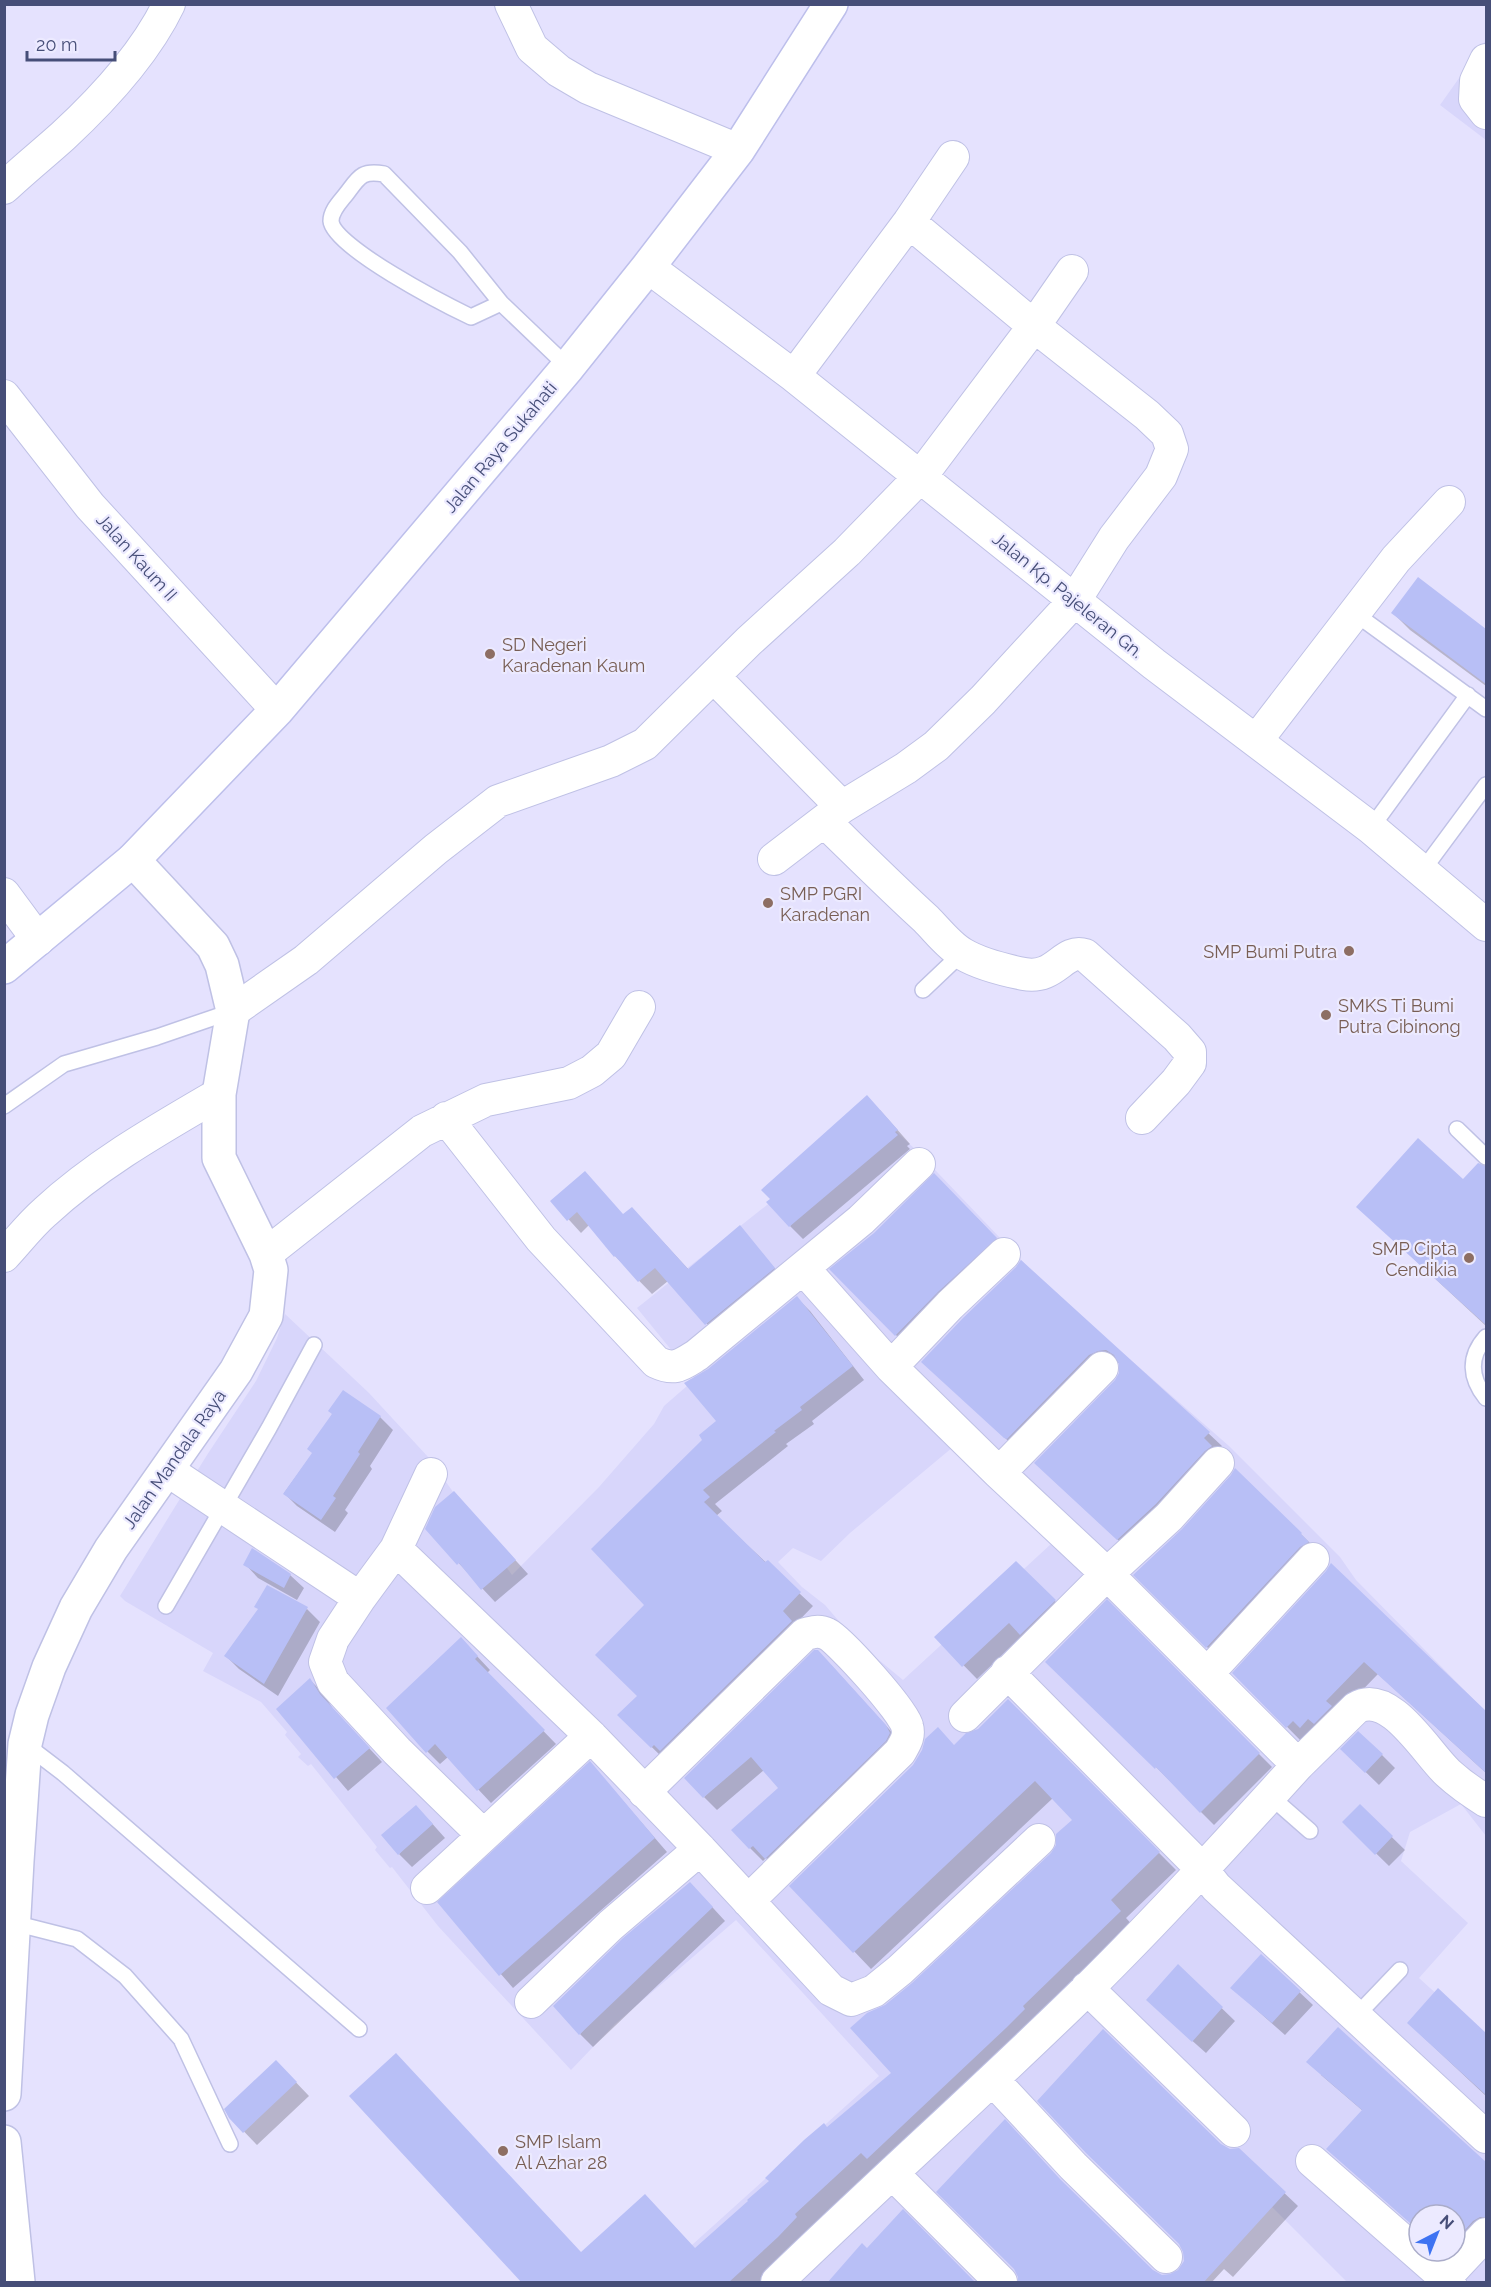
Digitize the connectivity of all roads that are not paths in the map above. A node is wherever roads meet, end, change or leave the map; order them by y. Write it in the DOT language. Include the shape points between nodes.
graph roads {
  1 [pos="169,4"];
  2 [pos="511,4"];
  3 [pos="831,4"];
  4 [pos="1486,60"];
  5 [pos="1486,113"];
  6 [pos="738,150"];
  7 [pos="953,157"];
  8 [pos="4,188"];
  9 [pos="909,222"];
  10 [pos="648,267"];
  11 [pos="1072,271"];
  12 [pos="501,303"];
  13 [pos="1034,326"];
  14 [pos="568,367"];
  15 [pos="794,376"];
  16 [pos="4,396"];
  17 [pos="921,476"];
  18 [pos="1449,502"];
  19 [pos="1075,600"];
  20 [pos="1353,612"];
  21 [pos="714,677"];
  22 [pos="1468,696"];
  23 [pos="1486,709"];
  24 [pos="277,710"];
  25 [pos="1256,741"];
  26 [pos="1486,784"];
  27 [pos="833,814"];
  28 [pos="1371,828"];
  29 [pos="774,859"];
  30 [pos="133,860"];
  31 [pos="1423,870"];
  32 [pos="4,894"];
  33 [pos="1486,925"];
  34 [pos="38,940"];
  35 [pos="962,953"];
  36 [pos="4,967"];
  37 [pos="923,990"];
  38 [pos="639,1007"];
  39 [pos="233,1011"];
  40 [pos="219,1094"];
  41 [pos="4,1106"];
  42 [pos="446,1118"];
  43 [pos="1142,1118"];
  44 [pos="1457,1130"];
  45 [pos="1485,1152"];
  46 [pos="919,1164"];
  47 [pos="266,1254"];
  48 [pos="1004,1254"];
  49 [pos="4,1256"];
  50 [pos="803,1268"];
  51 [pos="1486,1337"];
  52 [pos="314,1345"];
  53 [pos="891,1366"];
  54 [pos="1102,1368"];
  55 [pos="1486,1398"];
  56 [pos="1218,1463"];
  57 [pos="167,1470"];
  58 [pos="999,1473"];
  59 [pos="431,1474"];
  60 [pos="222,1508"];
  61 [pos="396,1549"];
  62 [pos="1313,1559"];
  63 [pos="1107,1574"];
  64 [pos="360,1598"];
  65 [pos="166,1606"];
  66 [pos="1007,1672"];
  67 [pos="1207,1674"];
  68 [pos="965,1716"];
  69 [pos="591,1736"];
  70 [pos="25,1744"];
  71 [pos="1298,1765"];
  72 [pos="644,1792"];
  73 [pos="1270,1796"];
  74 [pos="1486,1801"];
  75 [pos="1310,1831"];
  76 [pos="483,1835"];
  77 [pos="1039,1840"];
  78 [pos="700,1849"];
  79 [pos="1202,1869"];
  80 [pos="10,1876"];
  81 [pos="427,1888"];
  82 [pos="748,1900"];
  83 [pos="14,1923"];
  84 [pos="1400,1970"];
  85 [pos="1088,1988"];
  86 [pos="531,2002"];
  87 [pos="1357,2016"];
  88 [pos="359,2029"];
  89 [pos="993,2080"];
  90 [pos="4,2094"];
  91 [pos="1234,2132"];
  92 [pos="1486,2137"];
  93 [pos="4,2142"];
  94 [pos="230,2144"];
  95 [pos="1312,2161"];
  96 [pos="892,2173"];
  97 [pos="1486,2234"];
  98 [pos="1166,2257"];
  99 [pos="788,2279"];
  100 [pos="1445,2281"];
  101 [pos="18,2283"];
  102 [pos="1001,2283"];
  1 -- 8 [label="street" via="125,71"];
  2 -- 6 [label="street" via="532,48 559,71 588,88"];
  3 -- 6 [label="street, Jalan Raya Sukahati"];
  4 -- 5 [label="street" via="1476,81 1475,99"];
  6 -- 10 [label="street, Jalan Raya Sukahati"];
  7 -- 9 [label="street"];
  9 -- 13 [label="street"];
  9 -- 15 [label="street"];
  10 -- 14 [label="street, Jalan Raya Sukahati"];
  10 -- 15 [label="street, Jalan Kp. Pajeleran Gn."];
  11 -- 13 [label="street"];
  12 -- 12 [label="lane" via="471,317 441,303 390,274 336,233 331,222 333,211 361,175 384,174 460,252"];
  12 -- 14 [label="lane"];
  13 -- 17 [label="street"];
  13 -- 19 [label="street" via="1147,415 1167,434 1172,449 1161,476 1114,538"];
  14 -- 24 [label="street, Jalan Raya Sukahati"];
  15 -- 17 [label="street, Jalan Kp. Pajeleran Gn."];
  16 -- 24 [label="street, Jalan Kaum II" via="90,506"];
  17 -- 19 [label="street, Jalan Kp. Pajeleran Gn."];
  17 -- 21 [label="street"];
  18 -- 20 [label="street"];
  19 -- 25 [label="street, Jalan Kp. Pajeleran Gn."];
  19 -- 27 [label="street" via="936,746"];
  20 -- 22 [label="lane"];
  20 -- 25 [label="street"];
  21 -- 27 [label="street"];
  21 -- 39 [label="street" via="645,744 603,764 498,801 306,960"];
  22 -- 23 [label="lane"];
  22 -- 28 [label="lane"];
  24 -- 30 [label="street, Jalan Raya Sukahati"];
  25 -- 28 [label="street, Jalan Kp. Pajeleran Gn."];
  26 -- 31 [label="lane"];
  27 -- 29 [label="street"];
  27 -- 35 [label="street"];
  28 -- 31 [label="street, Jalan Kp. Pajeleran Gn."];
  30 -- 34 [label="street, Jalan Raya Sukahati"];
  30 -- 39 [label="street, Jalan Mandala Raya" via="213,946 222,965"];
  31 -- 33 [label="street, Jalan Kp. Pajeleran Gn."];
  32 -- 34 [label="street"];
  34 -- 36 [label="street, Jalan Raya Sukahati"];
  35 -- 37 [label="lane"];
  35 -- 43 [label="street" via="1027,975 1055,969 1071,954 1085,955 1177,1037 1190,1052 1190,1063"];
  38 -- 42 [label="street" via="611,1055 592,1071 568,1083 486,1100"];
  39 -- 40 [label="street, Jalan Mandala Raya"];
  39 -- 41 [label="lane" via="64,1064"];
  40 -- 47 [label="street, Jalan Mandala Raya" via="219,1158"];
  40 -- 49 [label="street" via="146,1136 77,1185 44,1212"];
  42 -- 47 [label="street" via="422,1131"];
  42 -- 50 [label="street" via="541,1239 656,1362 669,1368 698,1355"];
  44 -- 45 [label="lane"];
  46 -- 50 [label="street"];
  47 -- 57 [label="street, Jalan Mandala Raya" via="271,1270 266,1316 236,1371"];
  48 -- 53 [label="street"];
  50 -- 53 [label="street"];
  51 -- 55 [label="lane" via="1473,1362 1475,1384"];
  52 -- 60 [label="lane"];
  53 -- 58 [label="street"];
  54 -- 58 [label="street"];
  56 -- 63 [label="street" via="1169,1517"];
  57 -- 60 [label="street"];
  57 -- 70 [label="street, Jalan Mandala Raya" via="111,1549 76,1608 32,1714"];
  58 -- 63 [label="street"];
  59 -- 61 [label="street"];
  60 -- 64 [label="street"];
  60 -- 65 [label="lane"];
  61 -- 64 [label="street"];
  61 -- 69 [label="street"];
  62 -- 67 [label="street"];
  63 -- 66 [label="street"];
  63 -- 67 [label="street"];
  64 -- 76 [label="street" via="333,1639 325,1662 333,1682"];
  66 -- 68 [label="street"];
  66 -- 79 [label="street"];
  67 -- 71 [label="street"];
  69 -- 72 [label="street"];
  69 -- 76 [label="street"];
  70 -- 80 [label="street, Jalan Mandala Raya"];
  70 -- 88 [label="lane"];
  71 -- 73 [label="street"];
  71 -- 74 [label="street" via="1356,1708 1366,1702 1378,1704 1401,1719 1447,1772"];
  72 -- 78 [label="street"];
  72 -- 82 [label="street" via="805,1634 818,1630 830,1635 867,1672 907,1724 908,1738 900,1752"];
  73 -- 75 [label="lane"];
  73 -- 79 [label="street"];
  76 -- 81 [label="street"];
  77 -- 82 [label="street" via="900,1970 874,1991 851,2000 831,1990"];
  78 -- 82 [label="street"];
  78 -- 86 [label="street" via="611,1925"];
  79 -- 85 [label="street"];
  79 -- 87 [label="street" via="1216,1887"];
  80 -- 83 [label="street, Jalan Mandala Raya"];
  83 -- 90 [label="street, Jalan Mandala Raya"];
  83 -- 94 [label="lane" via="77,1939 125,1976 181,2039"];
  84 -- 87 [label="lane"];
  85 -- 89 [label="street"];
  85 -- 91 [label="street"];
  87 -- 92 [label="street"];
  89 -- 96 [label="street"];
  89 -- 98 [label="street"];
  93 -- 101 [label="street"];
  95 -- 100 [label="street"];
  96 -- 99 [label="street"];
  96 -- 102 [label="street"];
  97 -- 100 [label="street"];
}
